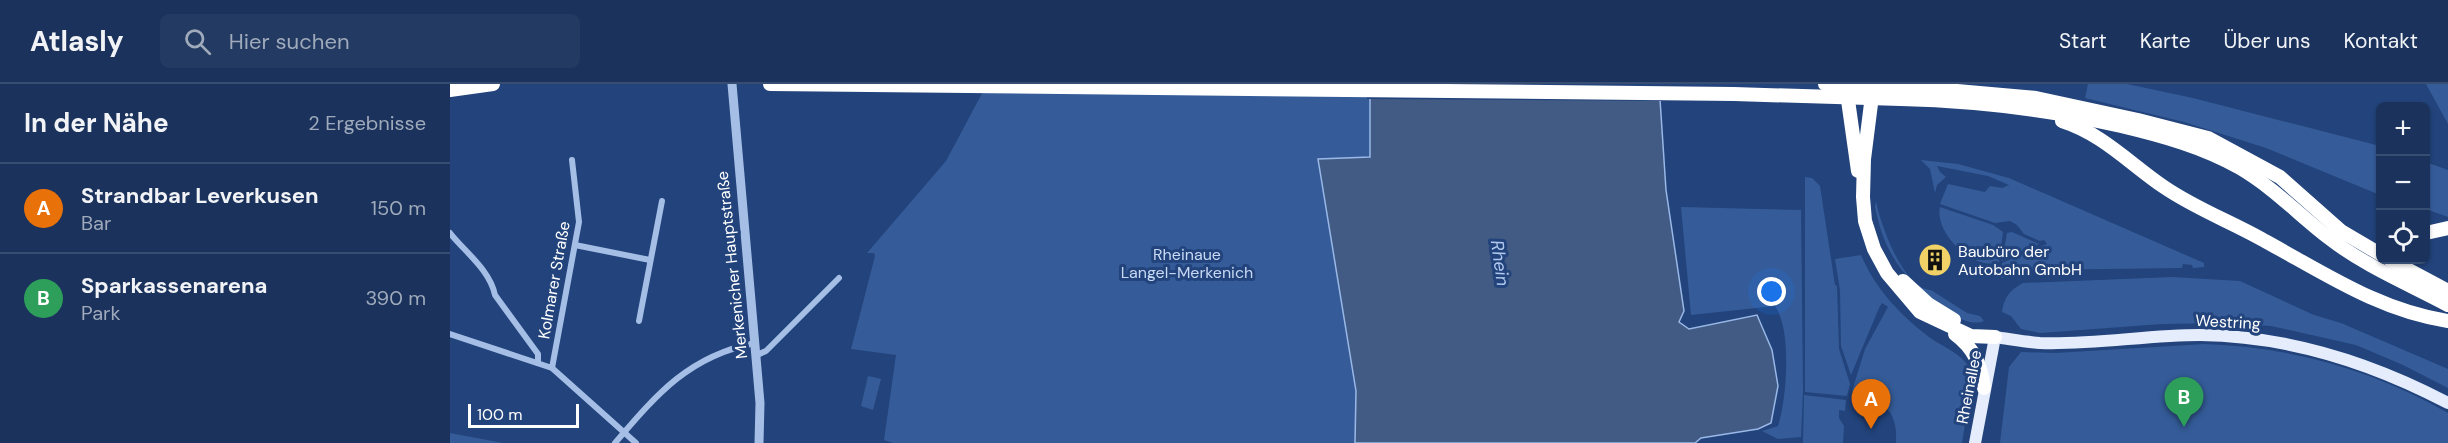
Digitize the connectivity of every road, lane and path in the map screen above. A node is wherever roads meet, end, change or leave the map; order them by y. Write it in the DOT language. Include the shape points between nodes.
graph roads {
  1 [pos="493,84"];
  2 [pos="732,84"];
  3 [pos="770,84"];
  4 [pos="1825,84"];
  5 [pos="1845,84"];
  6 [pos="1873,84"];
  7 [pos="1880,84"];
  8 [pos="450,90"];
  9 [pos="1901,93"];
  10 [pos="2012,106"];
  11 [pos="572,160"];
  12 [pos="662,201"];
  13 [pos="1863,209"];
  14 [pos="2448,228"];
  15 [pos="2430,232"];
  16 [pos="450,233"];
  17 [pos="2361,243"];
  18 [pos="2376,243"];
  19 [pos="575,245"];
  20 [pos="2376,252"];
  21 [pos="650,260"];
  22 [pos="2397,264"];
  23 [pos="839,278"];
  24 [pos="2448,291"];
  25 [pos="2448,305"];
  26 [pos="1936,320"];
  27 [pos="639,321"];
  28 [pos="2448,321"];
  29 [pos="450,334"];
  30 [pos="1995,337"];
  31 [pos="756,343"];
  32 [pos="757,354"];
  33 [pos="538,363"];
  34 [pos="552,368"];
  35 [pos="1984,388"];
  36 [pos="2448,403"];
  37 [pos="624,432"];
  38 [pos="615,443"];
  39 [pos="636,443"];
  40 [pos="759,443"];
  41 [pos="1975,443"];
  1 -- 8 [label="highway"];
  2 -- 31 [label="street, Merkenicher Hauptstraße"];
  3 -- 9 [label="highway, bridge"];
  4 -- 9 [label="highway, bridge"];
  5 -- 13 [label="highway"];
  6 -- 13 [label="highway"];
  7 -- 30 [label="highway" via="1868,191 1878,240 1913,291 1947,316"];
  9 -- 10 [label="highway"];
  9 -- 17 [label="highway" via="2036,98 2208,138 2280,177 2341,231"];
  10 -- 25 [label="highway" via="2138,130 2207,151 2271,188 2355,255"];
  10 -- 28 [label="highway" via="2090,132 2185,201 2373,300"];
  11 -- 19 [label="street, Kolmarer Straße" via="579,222"];
  12 -- 21 [label="street"];
  13 -- 26 [label="highway" via="1869,235 1887,273 1912,304"];
  14 -- 15 [label="highway"];
  16 -- 33 [label="street" via="493,286 495,295 538,354"];
  17 -- 18 [label="highway"];
  17 -- 20 [label="highway"];
  19 -- 21 [label="street"];
  19 -- 34 [label="street, Kolmarer Straße"];
  21 -- 27 [label="street"];
  22 -- 24 [label="highway"];
  23 -- 32 [label="street" via="766,351"];
  26 -- 30 [label="highway" via="1971,336"];
  26 -- 35 [label="highway" via="1972,351 1982,372"];
  29 -- 33 [label="street"];
  30 -- 35 [label="main road, Rheinallee"];
  30 -- 36 [label="main road, Westring" via="2055,343 2198,335 2276,342 2357,362"];
  31 -- 32 [label="street, Merkenicher Hauptstraße"];
  31 -- 37 [label="street" via="694,365 659,393"];
  32 -- 40 [label="street, Merkenicher Hauptstraße"];
  33 -- 34 [label="street"];
  34 -- 37 [label="street"];
  35 -- 41 [label="main road, Rheinallee"];
  37 -- 38 [label="street"];
  37 -- 39 [label="street"];
}
